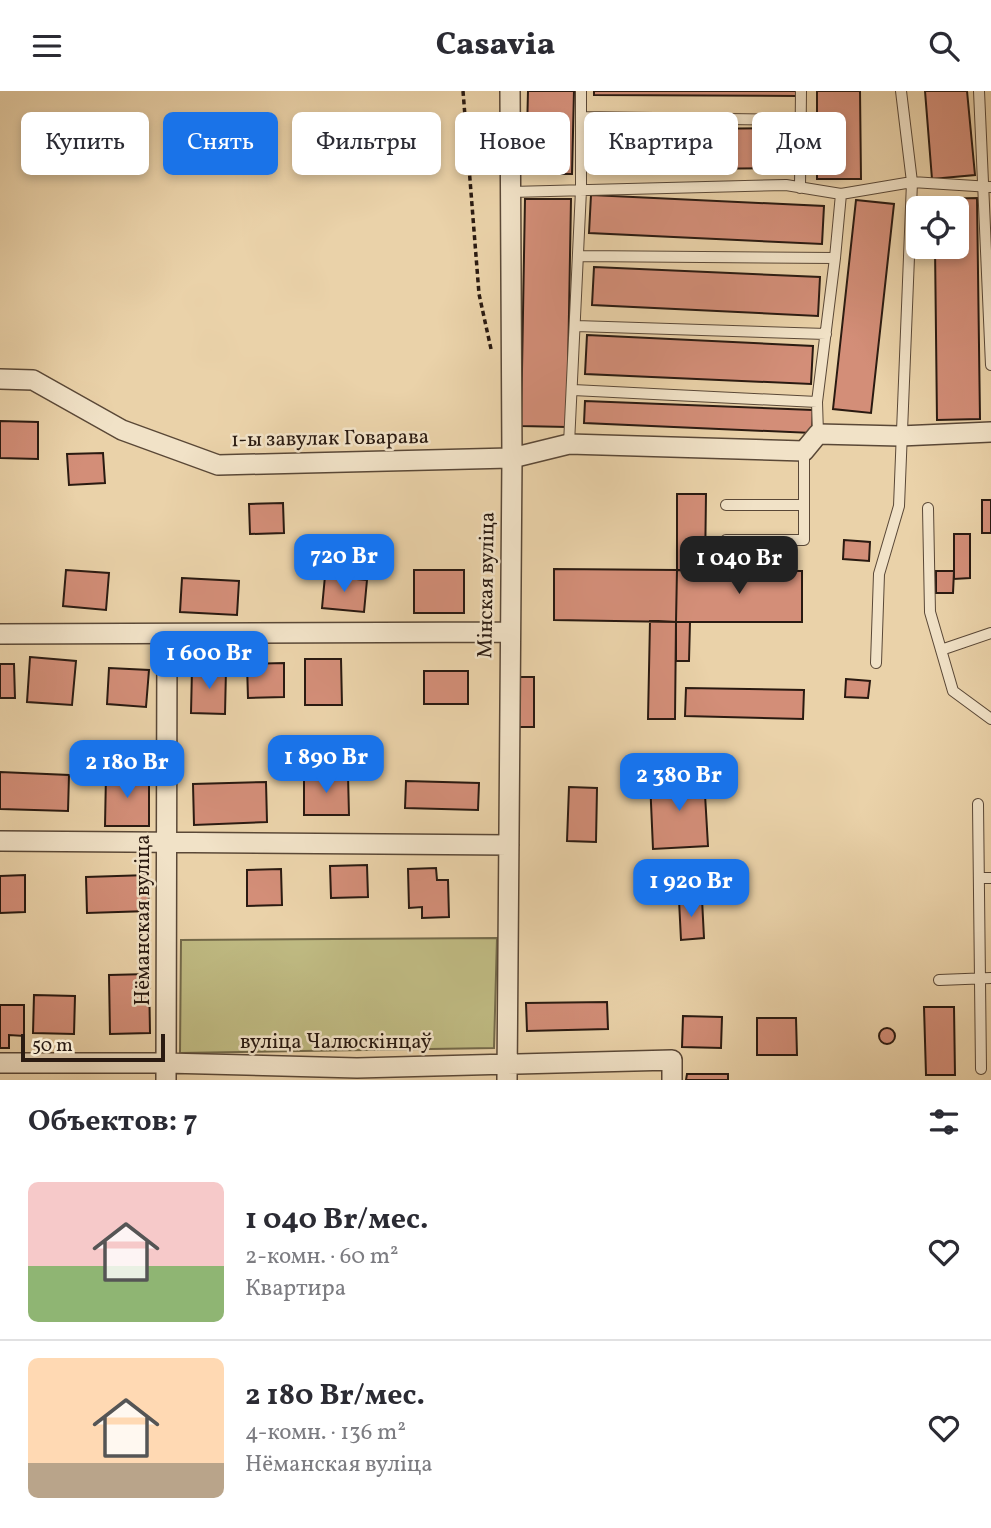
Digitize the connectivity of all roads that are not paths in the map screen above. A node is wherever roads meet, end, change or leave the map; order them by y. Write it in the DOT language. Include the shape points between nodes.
graph roads {
  1 [pos="510,91"];
  2 [pos="581,91"];
  3 [pos="801,91"];
  4 [pos="901,91"];
  5 [pos="979,91"];
  6 [pos="800,112"];
  7 [pos="581,117"];
  8 [pos="752,119"];
  9 [pos="800,175"];
  10 [pos="912,182"];
  11 [pos="987,187"];
  12 [pos="800,188"];
  13 [pos="581,190"];
  14 [pos="511,192"];
  15 [pos="841,194"];
  16 [pos="578,256"];
  17 [pos="835,258"];
  18 [pos="576,326"];
  19 [pos="826,334"];
  20 [pos="991,365"];
  21 [pos="0,379"];
  22 [pos="573,390"];
  23 [pos="817,402"];
  24 [pos="991,432"];
  25 [pos="818,435"];
  26 [pos="900,436"];
  27 [pos="569,444"];
  28 [pos="804,451"];
  29 [pos="512,458"];
  30 [pos="726,505"];
  31 [pos="804,505"];
  32 [pos="928,508"];
  33 [pos="726,540"];
  34 [pos="509,632"];
  35 [pos="991,633"];
  36 [pos="0,634"];
  37 [pos="167,635"];
  38 [pos="941,650"];
  39 [pos="876,663"];
  40 [pos="991,719"];
  41 [pos="978,804"];
  42 [pos="0,841"];
  43 [pos="166,841"];
  44 [pos="509,845"];
  45 [pos="979,878"];
  46 [pos="991,878"];
  47 [pos="986,979"];
  48 [pos="939,980"];
  49 [pos="0,1063"];
  50 [pos="981,1069"];
  51 [pos="672,1070"];
  52 [pos="166,1071"];
  53 [pos="28,1072"];
  54 [pos="507,1072"];
  55 [pos="357,1074"];
  1 -- 14 [label="street, Мінская вуліца"];
  2 -- 7 [label="lane"];
  3 -- 6 [label="lane"];
  4 -- 10 [label="lane"];
  5 -- 11 [label="lane"];
  7 -- 8 [label="lane"];
  7 -- 13 [label="lane"];
  9 -- 12 [label="lane"];
  10 -- 11 [label="lane"];
  10 -- 15 [label="lane"];
  10 -- 26 [label="lane"];
  11 -- 20 [label="lane"];
  12 -- 13 [label="lane"];
  12 -- 15 [label="lane"];
  13 -- 14 [label="lane"];
  13 -- 16 [label="lane"];
  14 -- 29 [label="street, Мінская вуліца"];
  15 -- 17 [label="lane"];
  16 -- 17 [label="lane"];
  16 -- 18 [label="lane"];
  17 -- 19 [label="lane"];
  18 -- 19 [label="lane"];
  18 -- 22 [label="lane"];
  19 -- 23 [label="lane"];
  21 -- 29 [label="street, 1-ы завулак Говарава" via="33,380 122,430 218,464"];
  22 -- 23 [label="lane"];
  22 -- 27 [label="lane"];
  23 -- 25 [label="lane"];
  24 -- 26 [label="street"];
  25 -- 26 [label="street"];
  25 -- 28 [label="street"];
  26 -- 39 [label="lane" via="899,506 879,574"];
  27 -- 28 [label="street, 1-ы завулак Говарава"];
  27 -- 29 [label="street, 1-ы завулак Говарава"];
  28 -- 31 [label="lane"];
  29 -- 34 [label="street, Мінская вуліца"];
  30 -- 31 [label="lane"];
  31 -- 33 [label="lane" via="804,540"];
  32 -- 38 [label="lane" via="930,612"];
  34 -- 37 [label="street"];
  34 -- 44 [label="street, Мінская вуліца"];
  35 -- 38 [label="lane"];
  36 -- 37 [label="street"];
  37 -- 43 [label="street, Нёманская вуліца"];
  38 -- 40 [label="lane" via="953,691"];
  41 -- 45 [label="lane"];
  42 -- 43 [label="street"];
  43 -- 44 [label="street"];
  43 -- 52 [label="street, Нёманская вуліца"];
  44 -- 54 [label="street, Мінская вуліца"];
  45 -- 46 [label="lane"];
  45 -- 47 [label="lane"];
  47 -- 48 [label="lane"];
  47 -- 50 [label="lane"];
  49 -- 53 [label="street, вуліца Чалюскінцаў"];
  51 -- 54 [label="street, вуліца Чалюскінцаў"];
  52 -- 53 [label="street, вуліца Чалюскінцаў"];
  52 -- 55 [label="street, вуліца Чалюскінцаў"];
  54 -- 55 [label="street, вуліца Чалюскінцаў"];
}
